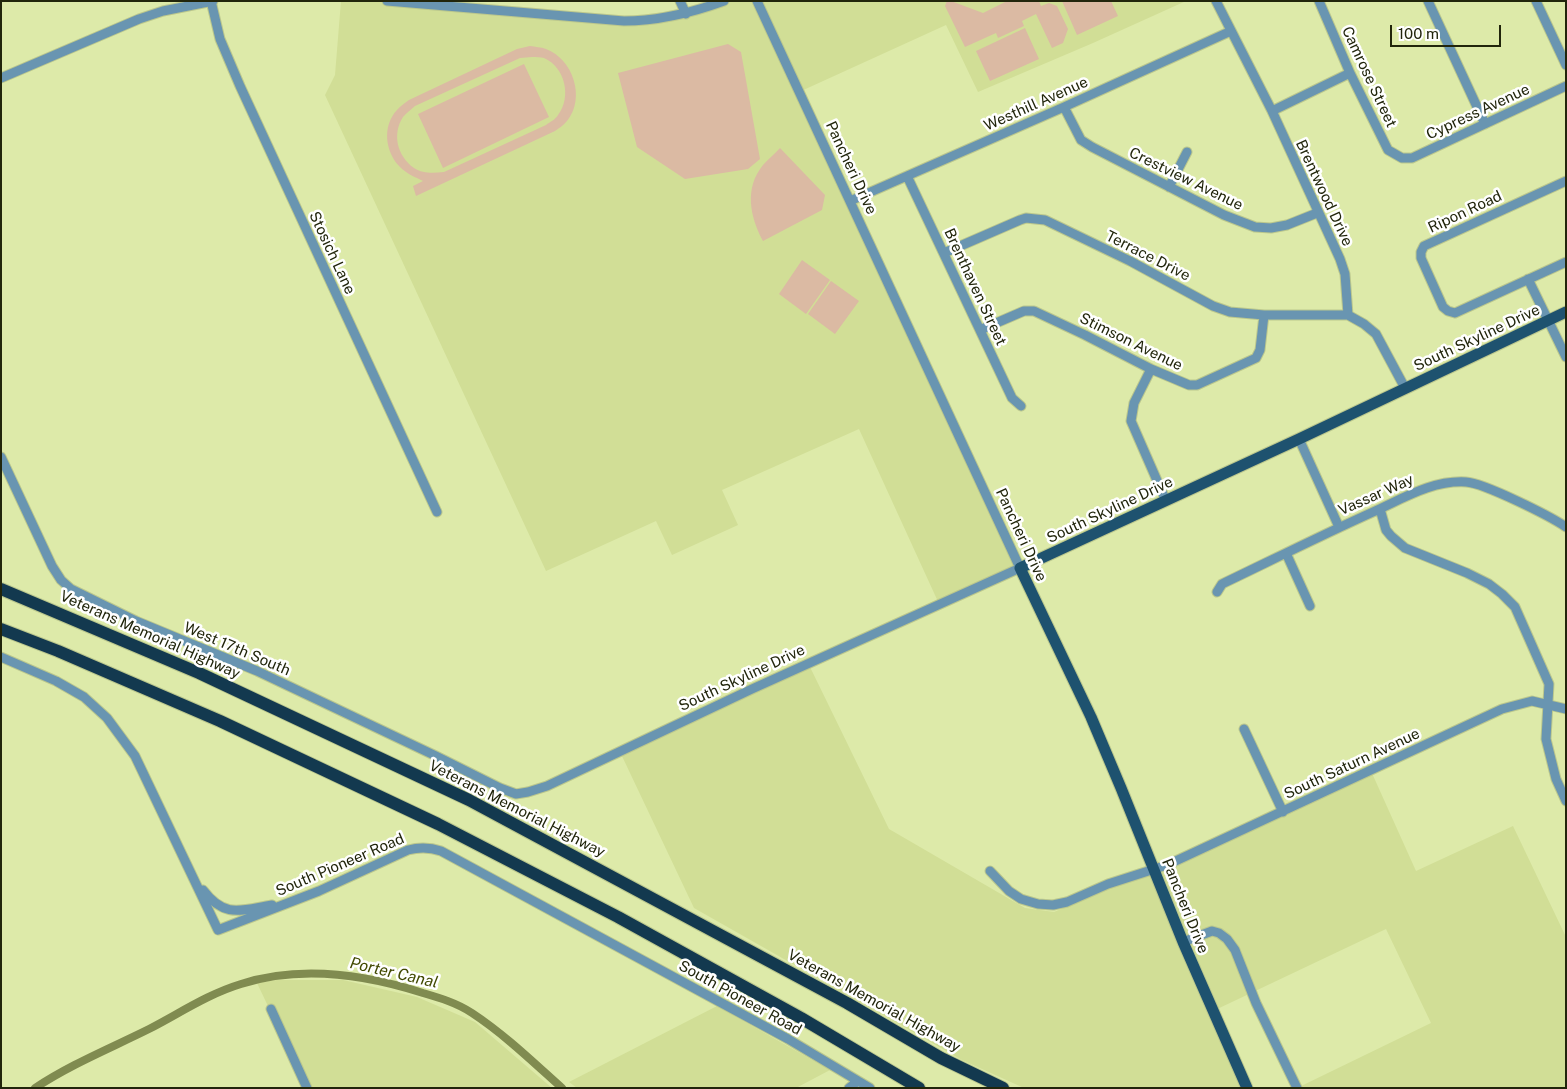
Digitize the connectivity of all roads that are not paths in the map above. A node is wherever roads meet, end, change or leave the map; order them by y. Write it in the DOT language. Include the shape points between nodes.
graph roads {
  1 [pos="212,1"];
  2 [pos="387,1"];
  3 [pos="680,1"];
  4 [pos="724,1"];
  5 [pos="757,1"];
  6 [pos="1216,1"];
  7 [pos="1319,1"];
  8 [pos="1428,1"];
  9 [pos="1536,1"];
  10 [pos="485,5"];
  11 [pos="686,14"];
  12 [pos="1231,31"];
  13 [pos="1566,65"];
  14 [pos="1350,73"];
  15 [pos="1,78"];
  16 [pos="1566,86"];
  17 [pos="1064,107"];
  18 [pos="1272,111"];
  19 [pos="1484,124"];
  20 [pos="1187,152"];
  21 [pos="1402,157"];
  22 [pos="907,176"];
  23 [pos="1566,181"];
  24 [pos="1169,187"];
  25 [pos="850,201"];
  26 [pos="1317,212"];
  27 [pos="944,252"];
  28 [pos="1566,262"];
  29 [pos="1528,279"];
  30 [pos="1566,312"];
  31 [pos="1264,315"];
  32 [pos="1348,315"];
  33 [pos="1548,320"];
  34 [pos="980,330"];
  35 [pos="1566,357"];
  36 [pos="1151,369"];
  37 [pos="1405,388"];
  38 [pos="1021,406"];
  39 [pos="1299,439"];
  40 [pos="1,457"];
  41 [pos="1166,501"];
  42 [pos="1380,509"];
  43 [pos="436,512"];
  44 [pos="1566,527"];
  45 [pos="1339,528"];
  46 [pos="1286,553"];
  47 [pos="1020,568"];
  48 [pos="1,589"];
  49 [pos="1217,592"];
  50 [pos="1310,606"];
  51 [pos="1,629"];
  52 [pos="1,657"];
  53 [pos="1548,704"];
  54 [pos="1566,709"];
  55 [pos="1244,729"];
  56 [pos="528,792"];
  57 [pos="1566,801"];
  58 [pos="1283,812"];
  59 [pos="1154,870"];
  60 [pos="990,871"];
  61 [pos="192,876"];
  62 [pos="288,903"];
  63 [pos="1183,942"];
  64 [pos="271,1009"];
  65 [pos="858,1081"];
  66 [pos="307,1088"];
  67 [pos="849,1088"];
  68 [pos="870,1088"];
  69 [pos="919,1088"];
  70 [pos="1003,1088"];
  71 [pos="1247,1088"];
  72 [pos="1297,1088"];
  1 -- 15 [label="street" via="146,16"];
  1 -- 43 [label="street, Stosich Lane" via="220,39 240,86"];
  2 -- 10 [label="street"];
  3 -- 11 [label="street"];
  4 -- 11 [label="street"];
  5 -- 25 [label="street, Pancheri Drive"];
  6 -- 12 [label="street, Brentwood Drive"];
  7 -- 14 [label="street, Camrose Street"];
  8 -- 19 [label="street"];
  9 -- 13 [label="street"];
  10 -- 11 [label="street" via="624,21"];
  12 -- 17 [label="street, Westhill Avenue"];
  12 -- 18 [label="street, Brentwood Drive"];
  14 -- 18 [label="street"];
  14 -- 21 [label="street, Camrose Street" via="1388,150"];
  16 -- 19 [label="street, Cypress Avenue"];
  17 -- 22 [label="street, Westhill Avenue"];
  17 -- 24 [label="street, Crestview Avenue" via="1082,140"];
  18 -- 26 [label="street, Brentwood Drive"];
  19 -- 21 [label="street, Cypress Avenue" via="1412,158"];
  20 -- 24 [label="street"];
  22 -- 25 [label="street, Westhill Avenue"];
  22 -- 27 [label="street, Brenthaven Street"];
  23 -- 29 [label="street, Ripon Road" via="1424,246 1421,252 1443,307 1455,313"];
  24 -- 26 [label="street, Crestview Avenue" via="1255,227 1288,225"];
  25 -- 47 [label="street, Pancheri Drive"];
  26 -- 32 [label="street, Brentwood Drive" via="1345,274"];
  27 -- 31 [label="street, Terrace Drive" via="1026,218 1045,220 1213,306 1230,312"];
  27 -- 34 [label="street, Brenthaven Street"];
  28 -- 29 [label="street, Ripon Road"];
  29 -- 33 [label="street"];
  30 -- 33 [label="main road, South Skyline Drive"];
  31 -- 32 [label="street, Terrace Drive"];
  31 -- 36 [label="street, Stimson Avenue" via="1256,358 1197,385 1189,385"];
  32 -- 37 [label="street" via="1376,334"];
  33 -- 35 [label="street"];
  33 -- 37 [label="main road, South Skyline Drive"];
  34 -- 36 [label="street, Stimson Avenue" via="1024,311 1034,311"];
  34 -- 38 [label="street, Brenthaven Street" via="1012,398"];
  36 -- 41 [label="street" via="1134,403 1131,421"];
  37 -- 39 [label="main road, South Skyline Drive"];
  39 -- 41 [label="main road, South Skyline Drive"];
  39 -- 45 [label="street"];
  40 -- 56 [label="street, West 17th South" via="52,566 71,589 136,621 258,671 500,788 516,794"];
  41 -- 47 [label="main road, South Skyline Drive"];
  42 -- 44 [label="street, Vassar Way" via="1422,489 1467,482"];
  42 -- 45 [label="street, Vassar Way"];
  42 -- 53 [label="street" via="1386,530 1405,548 1489,584 1514,607 1549,684"];
  45 -- 46 [label="street, Vassar Way"];
  46 -- 49 [label="street, Vassar Way" via="1222,584"];
  46 -- 50 [label="street"];
  47 -- 56 [label="street, South Skyline Drive"];
  47 -- 59 [label="main road, Pancheri Drive" via="1090,717"];
  48 -- 70 [label="highway, Veterans Memorial Highway" via="199,674 469,800 941,1058"];
  51 -- 69 [label="highway" via="220,721 438,824 618,917 801,1018"];
  52 -- 61 [label="street, South Pioneer Road" via="84,697 107,718 135,756"];
  53 -- 54 [label="street, South Saturn Avenue"];
  53 -- 57 [label="street" via="1546,739 1556,780"];
  53 -- 58 [label="street, South Saturn Avenue" via="1532,701 1502,709"];
  55 -- 58 [label="street"];
  58 -- 59 [label="street, South Saturn Avenue"];
  59 -- 60 [label="street, South Saturn Avenue" via="1053,905 1021,899"];
  59 -- 63 [label="main road, Pancheri Drive"];
  61 -- 62 [label="street" via="209,898 223,908 236,910"];
  61 -- 62 [label="street, South Pioneer Road" via="218,930"];
  62 -- 65 [label="street, South Pioneer Road" via="408,850 432,848 779,1034"];
  63 -- 71 [label="main road, Pancheri Drive"];
  63 -- 72 [label="street" via="1212,931 1227,939"];
  64 -- 66 [label="street"];
  65 -- 67 [label="street"];
  65 -- 68 [label="street, South Pioneer Road"];
}
